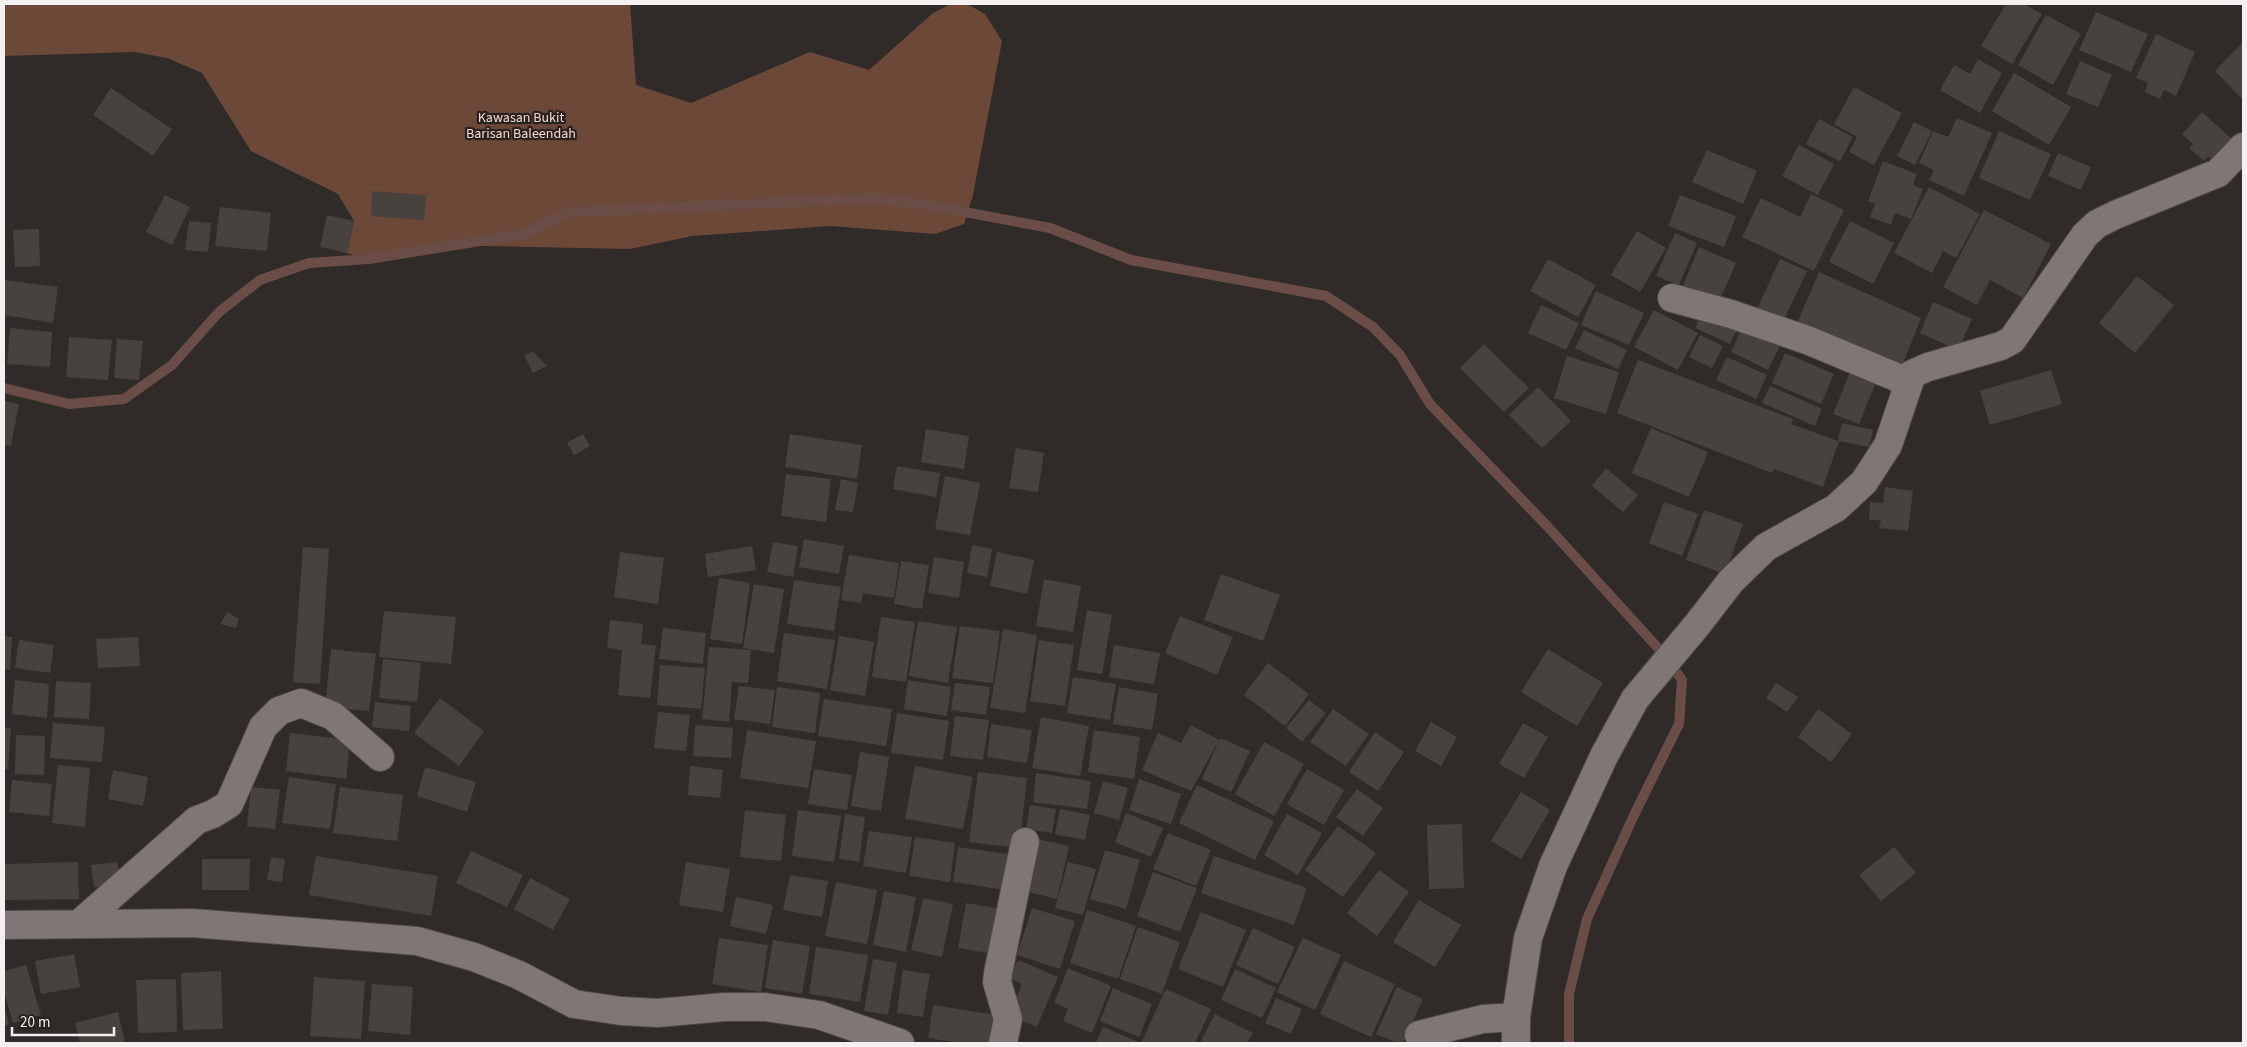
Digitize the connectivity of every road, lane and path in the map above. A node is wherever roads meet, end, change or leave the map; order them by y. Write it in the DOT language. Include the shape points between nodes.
graph roads {
  1 [pos="2243,147"];
  2 [pos="1672,298"];
  3 [pos="1908,382"];
  4 [pos="380,757"];
  5 [pos="1025,842"];
  6 [pos="79,924"];
  7 [pos="4,925"];
  8 [pos="1516,1030"];
  9 [pos="1420,1035"];
  10 [pos="900,1043"];
  11 [pos="1003,1043"];
  1 -- 3 [label="street" via="2218,173 2098,224 2085,235 2012,340 1919,370"];
  2 -- 3 [label="street" via="1807,340"];
  3 -- 8 [label="street" via="1888,445 1864,482 1836,508 1766,548 1731,581 1635,699 1608,748 1553,866 1528,938"];
  4 -- 6 [label="street" via="333,716 301,703 279,711 263,727 229,804 197,820"];
  5 -- 11 [label="street" via="998,973 1008,1019"];
  6 -- 7 [label="street"];
  6 -- 10 [label="street" via="192,923 416,941 474,957 519,975 574,1004 658,1013 764,1006 819,1015"];
  8 -- 9 [label="street" via="1483,1020"];
}
